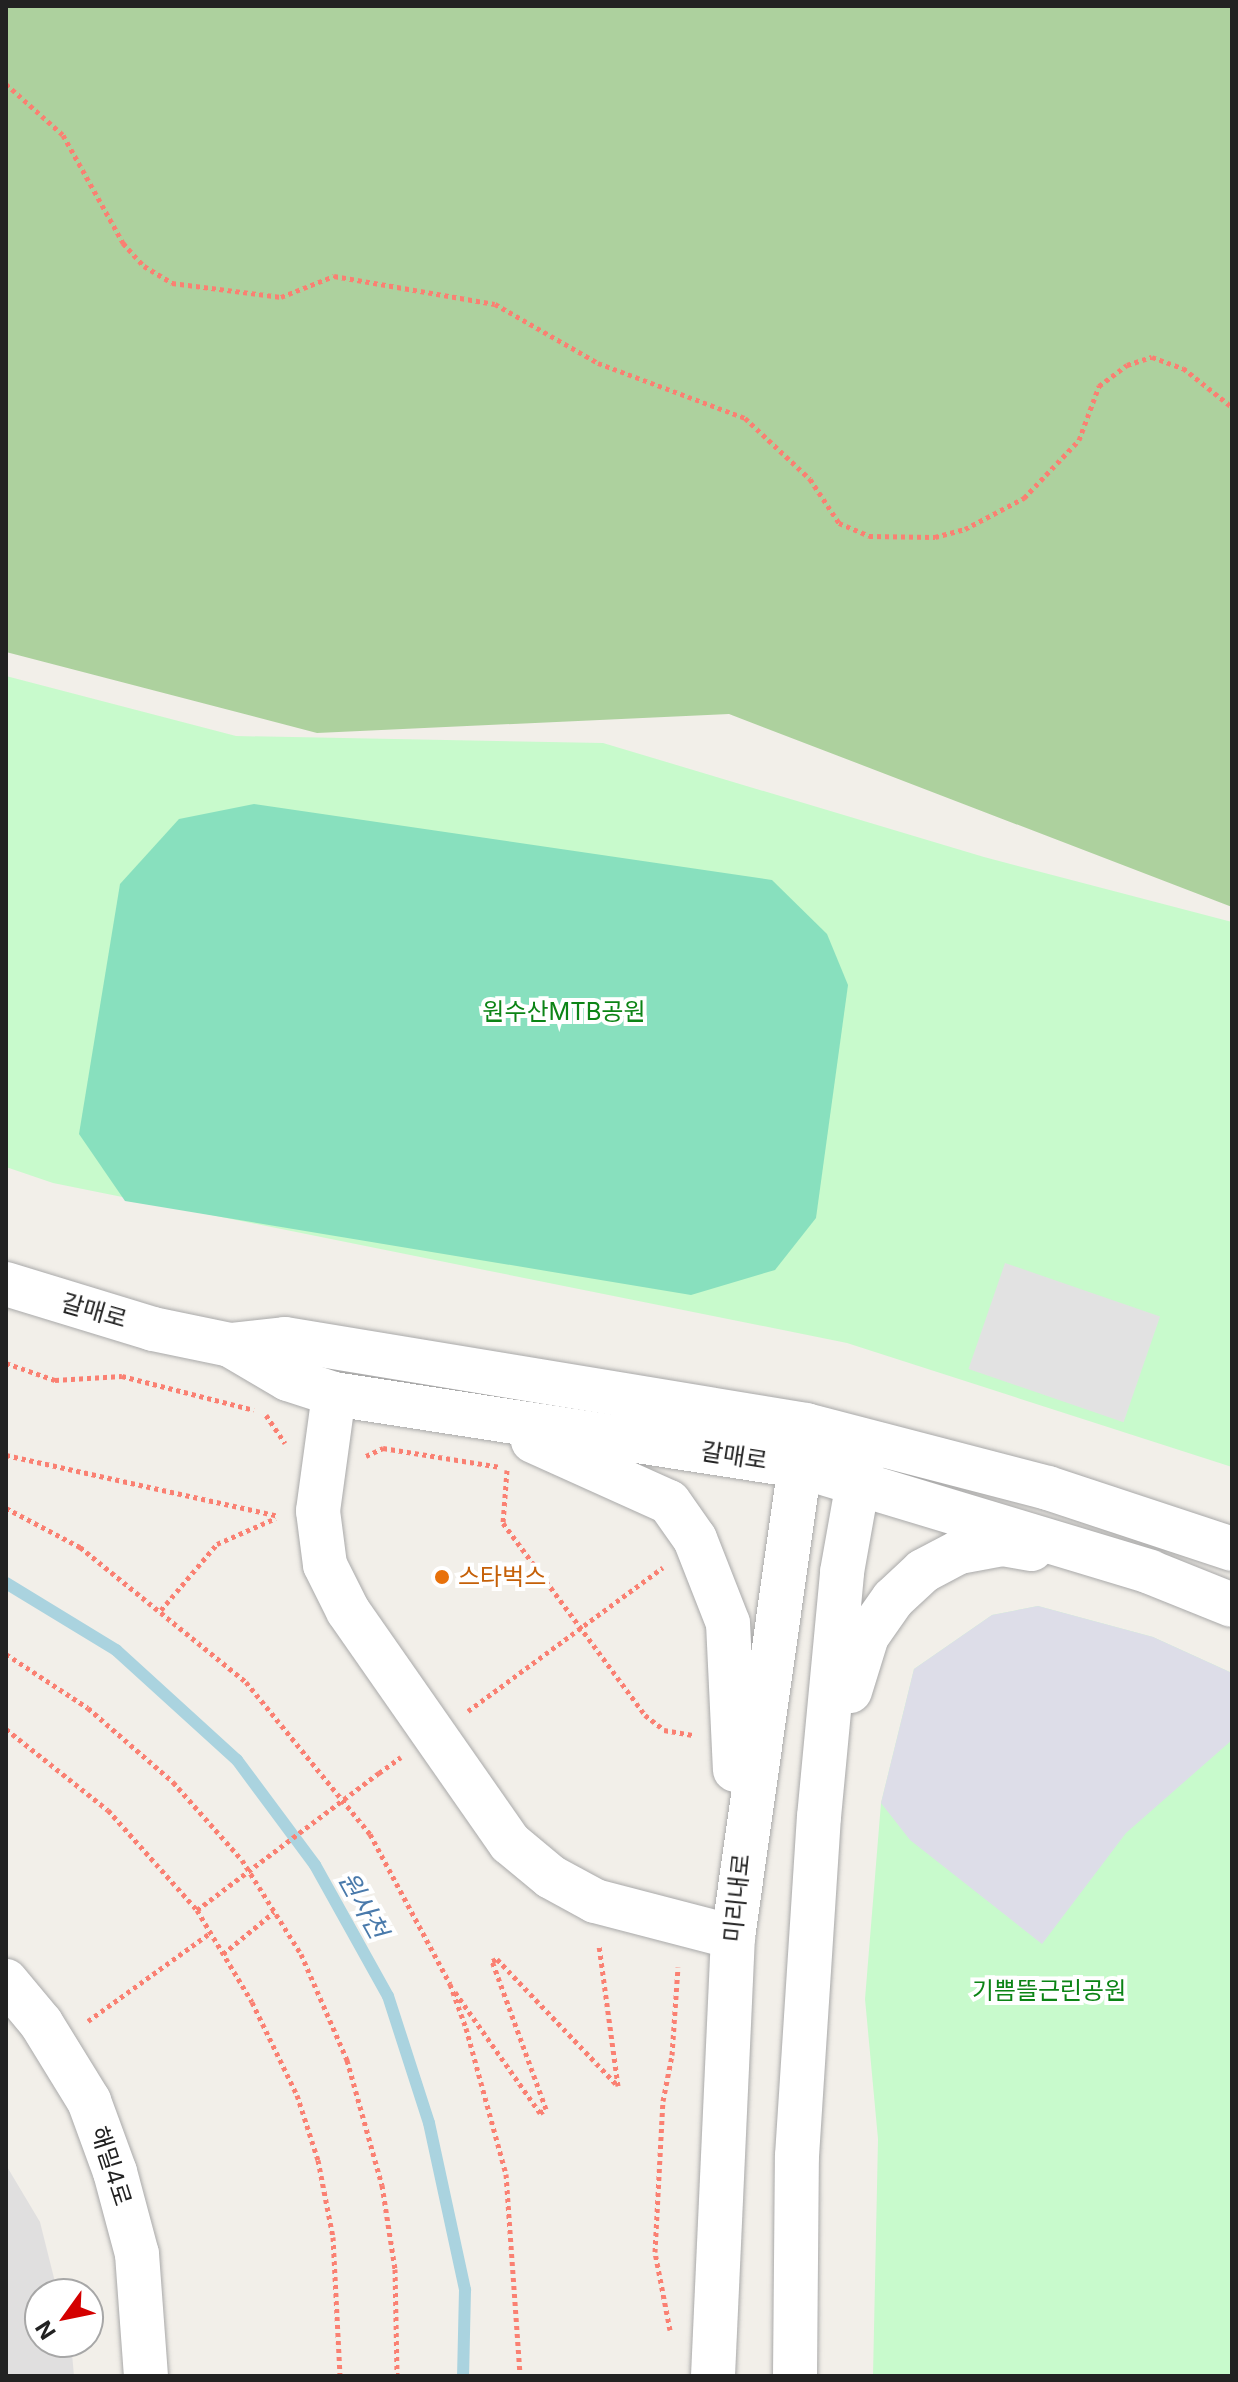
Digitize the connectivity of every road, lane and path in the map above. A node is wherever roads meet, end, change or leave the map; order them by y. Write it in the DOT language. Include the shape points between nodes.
graph roads {
  1 [pos="6,84"];
  2 [pos="1232,407"];
  3 [pos="6,1284"];
  4 [pos="230,1345"];
  5 [pos="6,1363"];
  6 [pos="334,1394"];
  7 [pos="472,1415"];
  8 [pos="867,1439"];
  9 [pos="803,1445"];
  10 [pos="6,1455"];
  11 [pos="323,1456"];
  12 [pos="507,1467"];
  13 [pos="521,1469"];
  14 [pos="855,1482"];
  15 [pos="6,1508"];
  16 [pos="1232,1549"];
  17 [pos="670,1561"];
  18 [pos="1133,1567"];
  19 [pos="1232,1605"];
  20 [pos="161,1610"];
  21 [pos="580,1628"];
  22 [pos="6,1654"];
  23 [pos="455,1721"];
  24 [pos="6,1729"];
  25 [pos="707,1737"];
  26 [pos="406,1754"];
  27 [pos="819,1817"];
  28 [pos="740,1864"];
  29 [pos="197,1910"];
  30 [pos="274,1912"];
  31 [pos="676,1921"];
  32 [pos="210,1933"];
  33 [pos="733,1937"];
  34 [pos="599,1945"];
  35 [pos="223,1954"];
  36 [pos="6,1981"];
  37 [pos="450,1984"];
  38 [pos="80,2027"];
  39 [pos="673,2345"];
  40 [pos="146,2376"];
  41 [pos="340,2376"];
  42 [pos="397,2376"];
  43 [pos="520,2376"];
  44 [pos="713,2376"];
  45 [pos="795,2376"];
  1 -- 2 [label="path" via="63,135 123,243 144,266 172,283 225,294 281,297 334,276 495,304 598,363 745,418 810,479 839,523 869,536 935,537 965,529 1024,498 1079,440 1099,386 1127,365 1152,357 1183,368"];
  3 -- 4 [label="street, 갈매로" via="153,1329"];
  4 -- 6 [label="street, 갈매로" via="288,1379"];
  4 -- 9 [label="street, 갈매로" via="285,1339"];
  5 -- 11 [label="path" via="55,1380 122,1376 209,1396 266,1414 283,1443"];
  6 -- 7 [label="street, 갈매로"];
  6 -- 11 [label="street"];
  7 -- 9 [label="street, 갈매로"];
  7 -- 28 [label="street" via="669,1502 695,1539 728,1623"];
  8 -- 9 [label="street, 갈매로"];
  8 -- 14 [label="street"];
  8 -- 16 [label="street, 갈매로" via="1048,1488"];
  9 -- 14 [label="street, 갈매로"];
  9 -- 28 [label="street, 미리내로"];
  10 -- 20 [label="path" via="279,1516 217,1544"];
  11 -- 12 [label="path" via="350,1464 383,1448"];
  11 -- 31 [label="street" via="318,1511 325,1565 348,1611 510,1843 551,1877 595,1901"];
  12 -- 13 [label="path"];
  12 -- 21 [label="path" via="503,1523"];
  14 -- 18 [label="street, 갈매로"];
  14 -- 27 [label="street"];
  15 -- 20 [label="path" via="80,1547"];
  17 -- 21 [label="path"];
  18 -- 19 [label="street, 갈매로"];
  18 -- 27 [label="street" via="1003,1544 959,1552 923,1571 893,1599 867,1636"];
  20 -- 37 [label="path" via="246,1682 370,1834"];
  21 -- 23 [label="path"];
  21 -- 25 [label="path" via="645,1715 664,1730"];
  22 -- 30 [label="path" via="88,1708 173,1782 242,1860"];
  24 -- 29 [label="path" via="108,1810"];
  26 -- 29 [label="path, bridge"];
  27 -- 45 [label="street" via="797,2156"];
  28 -- 33 [label="street, 미리내로"];
  29 -- 32 [label="path"];
  30 -- 35 [label="path"];
  30 -- 42 [label="path" via="301,1954 347,2060 382,2185 395,2269"];
  31 -- 33 [label="street"];
  31 -- 39 [label="path" via="679,1955 663,2101 655,2252"];
  32 -- 35 [label="path"];
  32 -- 38 [label="path"];
  33 -- 44 [label="street, 미리내로"];
  34 -- 37 [label="path" via="618,2086 497,1959 492,1961 546,2109 540,2113"];
  35 -- 41 [label="path" via="297,2095 318,2160 333,2237"];
  36 -- 40 [label="street, 해밀4로" via="41,2023 89,2101 115,2172 137,2254"];
  37 -- 43 [label="path" via="506,2174"];
}
